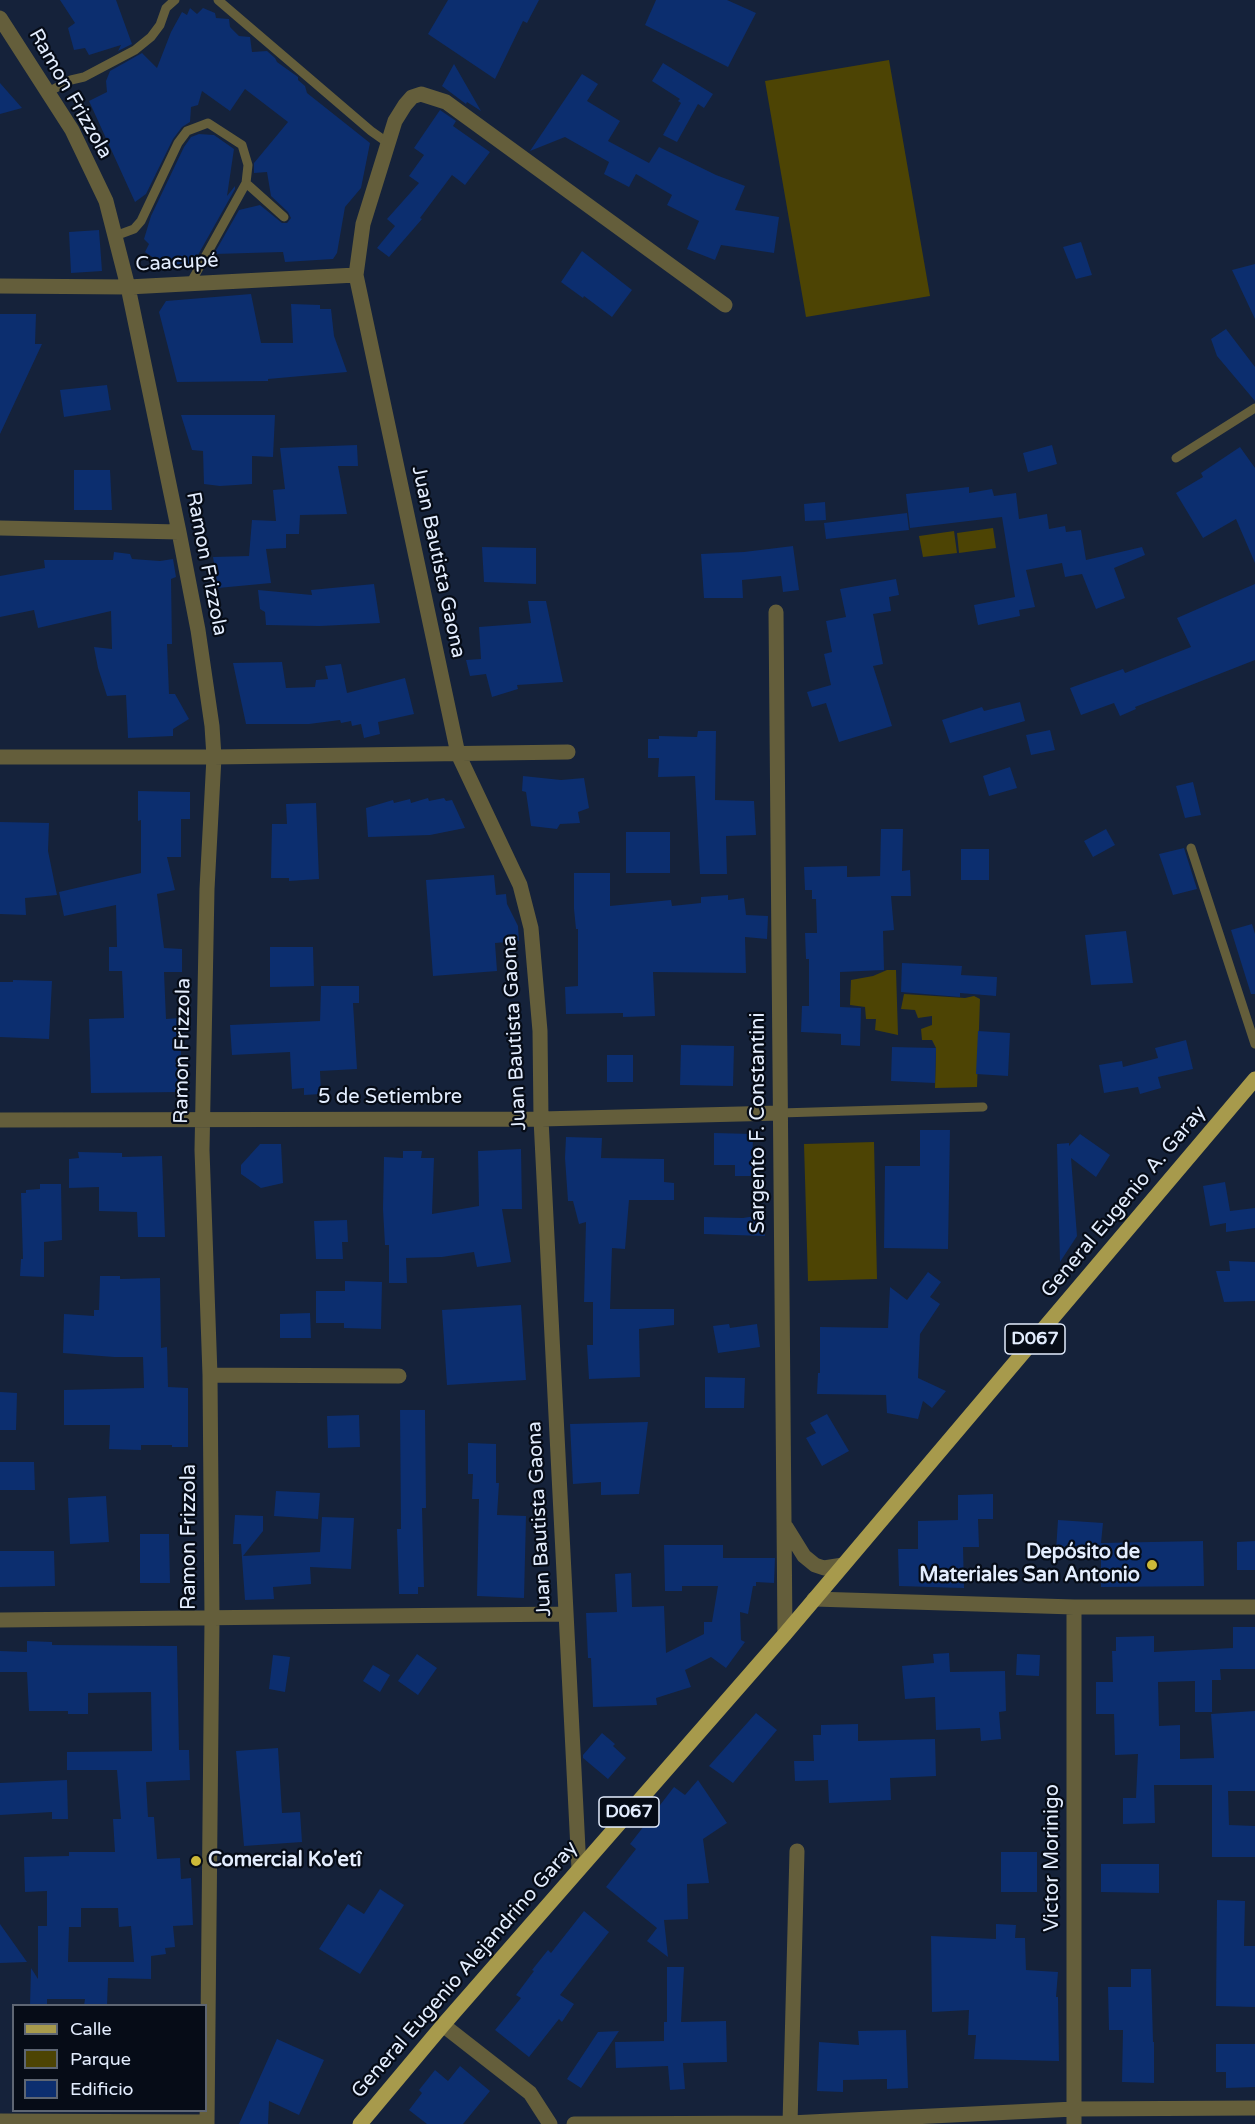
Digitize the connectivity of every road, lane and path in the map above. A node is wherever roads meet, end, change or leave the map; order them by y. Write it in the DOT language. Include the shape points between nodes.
graph roads {
  1 [pos="175,0"];
  2 [pos="218,0"];
  3 [pos="0,18"];
  4 [pos="48,92"];
  5 [pos="388,143"];
  6 [pos="246,183"];
  7 [pos="284,217"];
  8 [pos="115,236"];
  9 [pos="356,274"];
  10 [pos="190,284"];
  11 [pos="0,286"];
  12 [pos="128,287"];
  13 [pos="725,305"];
  14 [pos="1255,408"];
  15 [pos="1176,458"];
  16 [pos="0,528"];
  17 [pos="179,532"];
  18 [pos="776,612"];
  19 [pos="568,752"];
  20 [pos="458,754"];
  21 [pos="0,757"];
  22 [pos="214,757"];
  23 [pos="1191,848"];
  24 [pos="1255,1044"];
  25 [pos="1255,1080"];
  26 [pos="983,1107"];
  27 [pos="780,1113"];
  28 [pos="204,1119"];
  29 [pos="541,1119"];
  30 [pos="0,1120"];
  31 [pos="210,1375"];
  32 [pos="399,1376"];
  33 [pos="784,1522"];
  34 [pos="843,1565"];
  35 [pos="814,1599"];
  36 [pos="1074,1607"];
  37 [pos="1255,1607"];
  38 [pos="566,1614"];
  39 [pos="212,1619"];
  40 [pos="0,1620"];
  41 [pos="784,1634"];
  42 [pos="797,1851"];
  43 [pos="579,1869"];
  44 [pos="443,2025"];
  45 [pos="1255,2108"];
  46 [pos="1074,2117"];
  47 [pos="0,2121"];
  48 [pos="207,2123"];
  49 [pos="360,2124"];
  50 [pos="550,2124"];
  51 [pos="574,2124"];
  52 [pos="790,2124"];
  1 -- 4 [label="lane" via="166,8 151,37 135,50"];
  2 -- 5 [label="lane"];
  3 -- 4 [label="street, Ramon Frizzola"];
  4 -- 8 [label="street, Ramon Frizzola" via="72,130 106,201"];
  5 -- 9 [label="street, Juan Bautista Gaona" via="363,224"];
  5 -- 13 [label="street, Juan Bautista Gaona" via="395,121 412,97 421,93 446,102"];
  6 -- 7 [label="lane"];
  6 -- 8 [label="lane" via="248,165 242,145 208,123 187,131 141,221 134,229"];
  6 -- 10 [label="lane"];
  8 -- 12 [label="street, Ramon Frizzola"];
  9 -- 10 [label="street, Caacupé"];
  9 -- 20 [label="street, Juan Bautista Gaona"];
  10 -- 12 [label="street, Caacupé"];
  11 -- 12 [label="street, Caacupé"];
  12 -- 17 [label="street, Ramon Frizzola"];
  14 -- 15 [label="lane"];
  16 -- 17 [label="street"];
  17 -- 22 [label="street, Ramon Frizzola" via="198,630"];
  18 -- 27 [label="street, Sargento F. Constantini"];
  19 -- 20 [label="street"];
  20 -- 22 [label="street"];
  20 -- 29 [label="street, Juan Bautista Gaona" via="520,885 526,906 540,1031"];
  21 -- 22 [label="street"];
  22 -- 28 [label="street, Ramon Frizzola" via="205,946"];
  23 -- 24 [label="lane"];
  25 -- 34 [label="main road, General Eugenio A. Garay / D067"];
  26 -- 27 [label="lane"];
  27 -- 29 [label="street, 5 de Setiembre"];
  27 -- 33 [label="street, Sargento F. Constantini"];
  28 -- 29 [label="street, 5 de Setiembre"];
  28 -- 30 [label="street, 5 de Setiembre"];
  28 -- 31 [label="street, Ramon Frizzola"];
  29 -- 38 [label="street, Juan Bautista Gaona"];
  31 -- 32 [label="street"];
  31 -- 39 [label="street, Ramon Frizzola"];
  33 -- 34 [label="street" via="793,1541 814,1565"];
  33 -- 41 [label="street, Sargento F. Constantini"];
  34 -- 35 [label="main road, General Eugenio A. Garay / D067"];
  35 -- 36 [label="street"];
  35 -- 41 [label="main road, General Eugenio Alejandrino Garay / D067"];
  36 -- 37 [label="street"];
  36 -- 46 [label="street, Victor Morinigo"];
  38 -- 39 [label="street"];
  38 -- 43 [label="street, Juan Bautista Gaona"];
  39 -- 40 [label="street"];
  39 -- 48 [label="street, Ramon Frizzola"];
  41 -- 43 [label="main road, General Eugenio Alejandrino Garay / D067"];
  42 -- 52 [label="street"];
  43 -- 44 [label="main road, General Eugenio Alejandrino Garay / D067"];
  44 -- 49 [label="main road, General Eugenio Alejandrino Garay / D067"];
  44 -- 50 [label="street" via="530,2093"];
  45 -- 46 [label="street"];
  46 -- 52 [label="street"];
  47 -- 48 [label="street"];
  51 -- 52 [label="street"];
}
